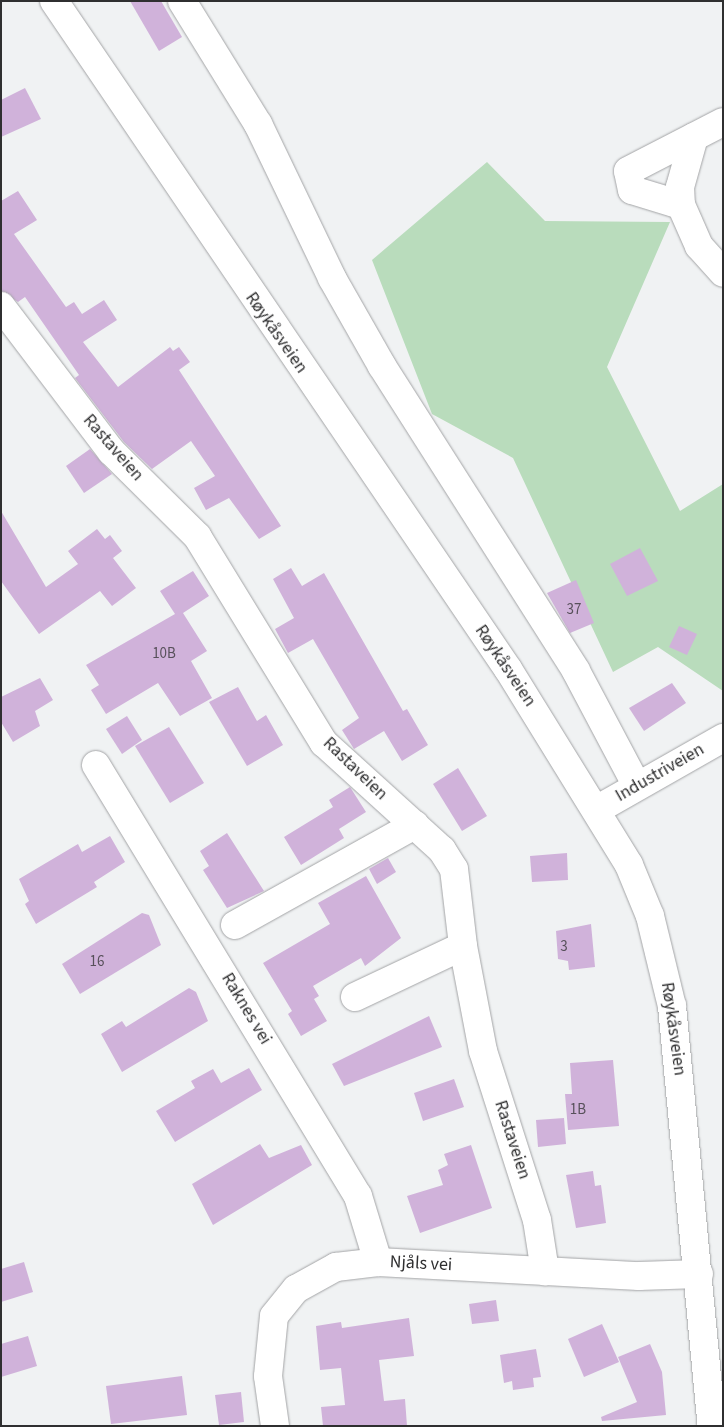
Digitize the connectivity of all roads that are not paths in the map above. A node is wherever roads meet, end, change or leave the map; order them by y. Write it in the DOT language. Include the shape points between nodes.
graph roads {
  1 [pos="54,1"];
  2 [pos="182,1"];
  3 [pos="723,122"];
  4 [pos="694,137"];
  5 [pos="681,205"];
  6 [pos="723,273"];
  7 [pos="1,306"];
  8 [pos="723,738"];
  9 [pos="96,765"];
  10 [pos="637,786"];
  11 [pos="598,809"];
  12 [pos="415,825"];
  13 [pos="235,925"];
  14 [pos="463,946"];
  15 [pos="355,997"];
  16 [pos="378,1262"];
  17 [pos="546,1271"];
  18 [pos="698,1274"];
  19 [pos="275,1426"];
  20 [pos="712,1426"];
  1 -- 11 [label="street, Røykåsveien"];
  2 -- 10 [label="street" via="258,124 332,278 382,366 576,671"];
  3 -- 4 [label="street"];
  4 -- 5 [label="street" via="680,187"];
  4 -- 5 [label="street" via="638,164 626,175 628,186 639,194"];
  5 -- 6 [label="street" via="698,246"];
  7 -- 12 [label="street, Rastaveien" via="112,452 197,536 324,743"];
  8 -- 10 [label="street, Industriveien"];
  9 -- 16 [label="street, Raknes vei" via="358,1196"];
  10 -- 11 [label="street, Industriveien"];
  11 -- 18 [label="street, Røykåsveien" via="639,886 665,972 682,1088"];
  12 -- 13 [label="street"];
  12 -- 14 [label="street, Rastaveien" via="454,868"];
  14 -- 15 [label="street"];
  14 -- 17 [label="street, Rastaveien" via="483,1051 537,1220"];
  16 -- 17 [label="street, Njåls vei"];
  16 -- 19 [label="street, Njåls vei" via="336,1266 296,1289 274,1316 268,1376"];
  17 -- 18 [label="street, Njåls vei"];
  18 -- 20 [label="street, Røykåsveien"];
}
